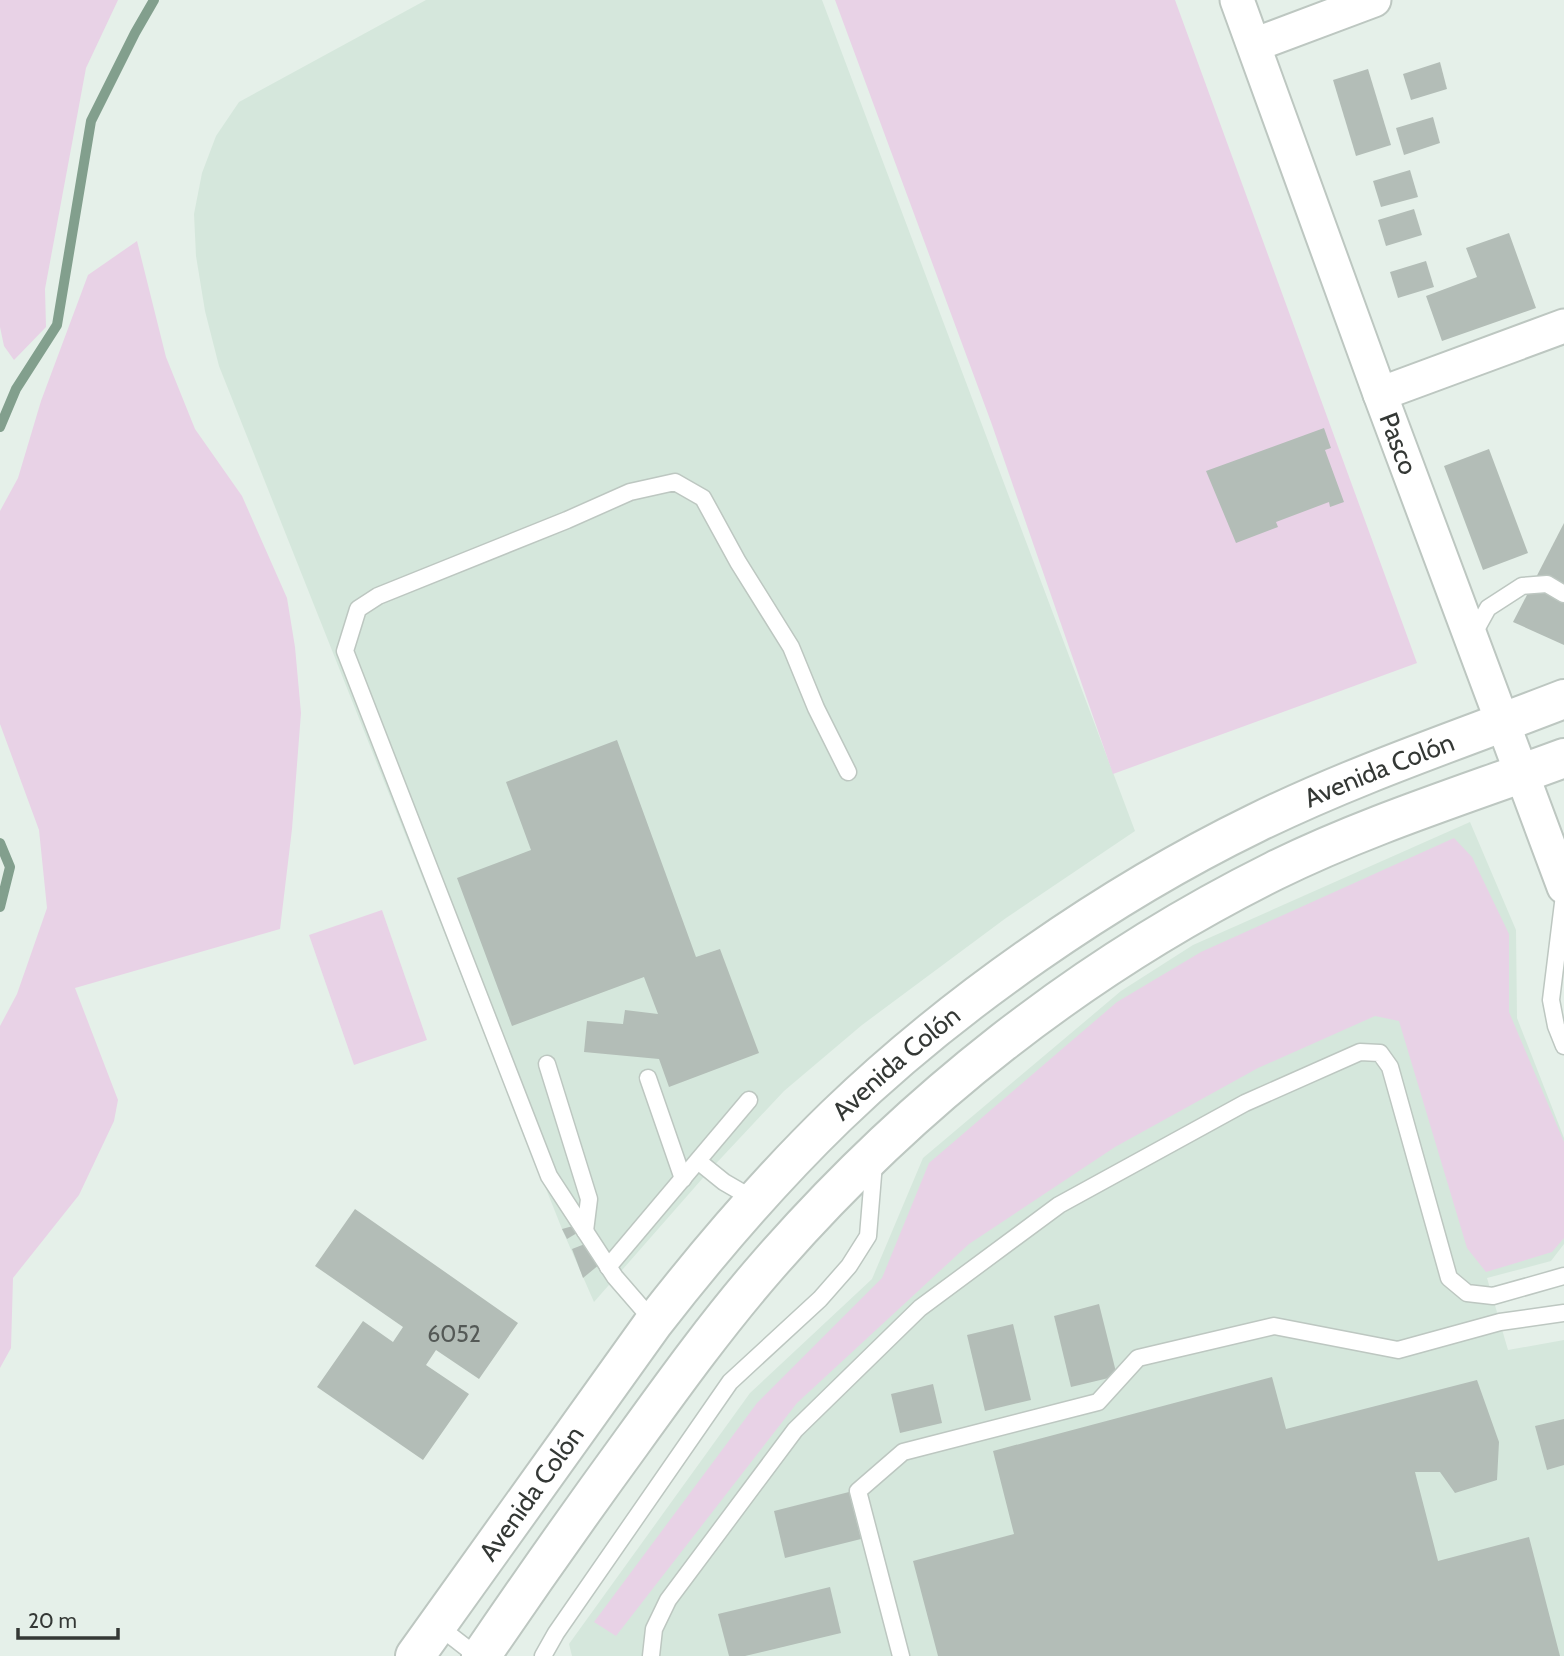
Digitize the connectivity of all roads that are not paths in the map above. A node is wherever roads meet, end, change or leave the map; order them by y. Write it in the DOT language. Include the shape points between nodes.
graph roads {
  1 [pos="1237,0"];
  2 [pos="1374,0"];
  3 [pos="1254,45"];
  4 [pos="1564,326"];
  5 [pos="1380,394"];
  6 [pos="1564,594"];
  7 [pos="1472,637"];
  8 [pos="1564,699"];
  9 [pos="1503,722"];
  10 [pos="1564,758"];
  11 [pos="848,772"];
  12 [pos="1521,774"];
  13 [pos="1564,887"];
  14 [pos="1564,895"];
  15 [pos="1564,1046"];
  16 [pos="547,1064"];
  17 [pos="648,1078"];
  18 [pos="749,1100"];
  19 [pos="875,1152"];
  20 [pos="698,1161"];
  21 [pos="683,1179"];
  22 [pos="755,1200"];
  23 [pos="585,1231"];
  24 [pos="608,1267"];
  25 [pos="1564,1276"];
  26 [pos="1564,1312"];
  27 [pos="653,1322"];
  28 [pos="437,1625"];
  29 [pos="415,1656"];
  30 [pos="479,1656"];
  31 [pos="543,1656"];
  32 [pos="651,1656"];
  33 [pos="901,1656"];
  1 -- 3 [label="street, Pasco"];
  2 -- 3 [label="street"];
  3 -- 5 [label="street, Pasco"];
  4 -- 5 [label="street"];
  5 -- 7 [label="street, Pasco"];
  6 -- 7 [label="lane" via="1547,584 1522,586 1488,608"];
  7 -- 9 [label="street, Pasco"];
  8 -- 9 [label="main road, Avenida Colón"];
  9 -- 12 [label="street, Pasco"];
  9 -- 22 [label="main road, Avenida Colón" via="1307,799 1122,897 1003,977 938,1028 838,1114"];
  10 -- 12 [label="main road, Avenida Colón"];
  11 -- 23 [label="lane" via="791,647 703,498 675,482 629,492 378,596 358,609 345,651 548,1176"];
  12 -- 13 [label="street, Pasco"];
  12 -- 19 [label="main road, Avenida Colón" via="1320,849 1179,923 1033,1018"];
  14 -- 15 [label="lane" via="1550,1000"];
  16 -- 23 [label="lane" via="589,1199"];
  17 -- 21 [label="lane"];
  18 -- 20 [label="lane"];
  19 -- 30 [label="main road, Avenida Colón" via="794,1236 717,1327"];
  19 -- 31 [label="lane" via="868,1236 849,1266 730,1382"];
  20 -- 21 [label="lane"];
  20 -- 22 [label="lane"];
  21 -- 24 [label="lane"];
  22 -- 27 [label="main road, Avenida Colón"];
  23 -- 24 [label="lane"];
  24 -- 27 [label="lane"];
  25 -- 32 [label="lane" via="1493,1296 1467,1293 1449,1278 1390,1067 1380,1053 1360,1052 1245,1103 1059,1205 920,1308 795,1430 668,1600 654,1629"];
  26 -- 33 [label="lane" via="1500,1322 1398,1350 1274,1326 1138,1358 1098,1402 903,1452 858,1491"];
  27 -- 28 [label="main road, Avenida Colón"];
  28 -- 29 [label="main road, Avenida Colón"];
  28 -- 30 [label="lane"];
}
